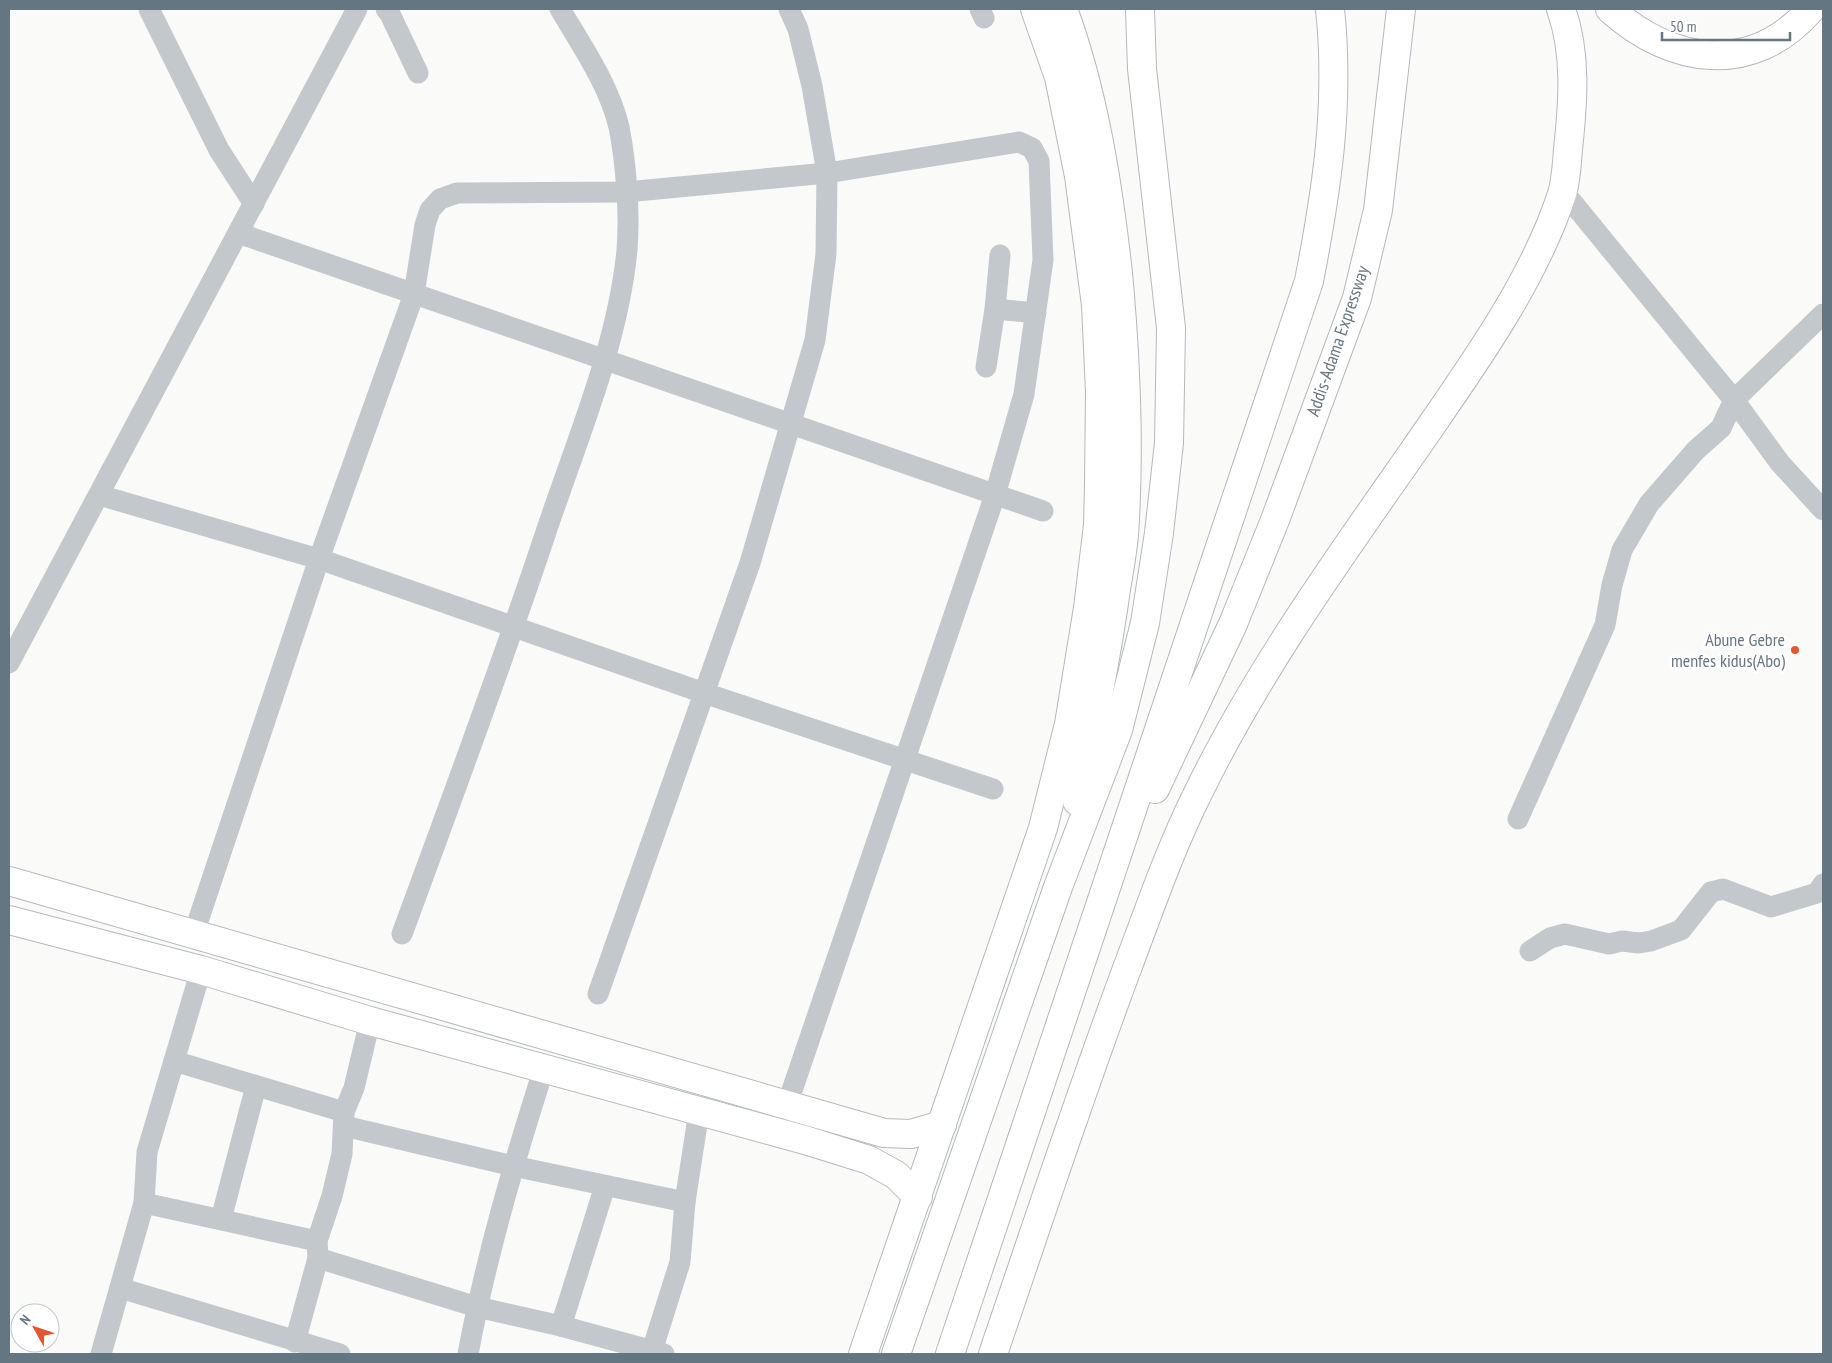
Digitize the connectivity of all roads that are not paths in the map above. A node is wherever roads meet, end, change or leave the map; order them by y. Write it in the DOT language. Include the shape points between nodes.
graph roads {
  1 [pos="148,9"];
  2 [pos="357,9"];
  3 [pos="386,9"];
  4 [pos="560,9"];
  5 [pos="789,9"];
  6 [pos="1035,9"];
  7 [pos="1063,9"];
  8 [pos="1140,9"];
  9 [pos="1330,9"];
  10 [pos="1401,9"];
  11 [pos="1561,9"];
  12 [pos="1610,9"];
  13 [pos="1811,9"];
  14 [pos="418,72"];
  15 [pos="826,173"];
  16 [pos="1563,191"];
  17 [pos="626,192"];
  18 [pos="254,204"];
  19 [pos="238,233"];
  20 [pos="1000,255"];
  21 [pos="414,294"];
  22 [pos="995,309"];
  23 [pos="1036,313"];
  24 [pos="1823,314"];
  25 [pos="604,358"];
  26 [pos="986,367"];
  27 [pos="1734,400"];
  28 [pos="792,424"];
  29 [pos="99,495"];
  30 [pos="995,495"];
  31 [pos="1043,510"];
  32 [pos="1823,510"];
  33 [pos="319,559"];
  34 [pos="514,627"];
  35 [pos="9,663"];
  36 [pos="704,693"];
  37 [pos="905,760"];
  38 [pos="993,789"];
  39 [pos="1518,819"];
  40 [pos="9,881"];
  41 [pos="1823,884"];
  42 [pos="1058,887"];
  43 [pos="1104,897"];
  44 [pos="9,920"];
  45 [pos="194,934"];
  46 [pos="402,934"];
  47 [pos="1530,951"];
  48 [pos="201,970"];
  49 [pos="598,994"];
  50 [pos="370,1021"];
  51 [pos="174,1061"];
  52 [pos="544,1068"];
  53 [pos="256,1086"];
  54 [pos="787,1105"];
  55 [pos="699,1111"];
  56 [pos="344,1119"];
  57 [pos="942,1125"];
  58 [pos="514,1166"];
  59 [pos="605,1186"];
  60 [pos="918,1197"];
  61 [pos="685,1202"];
  62 [pos="144,1203"];
  63 [pos="221,1219"];
  64 [pos="317,1249"];
  65 [pos="120,1288"];
  66 [pos="477,1307"];
  67 [pos="561,1326"];
  68 [pos="295,1342"];
  69 [pos="656,1353"];
  70 [pos="101,1354"];
  71 [pos="340,1354"];
  72 [pos="468,1354"];
  73 [pos="863,1354"];
  74 [pos="896,1354"];
  75 [pos="950,1354"];
  76 [pos="993,1354"];
  1 -- 18 [label="street" via="219,150"];
  2 -- 18 [label="street"];
  3 -- 14 [label="street"];
  4 -- 17 [label="street" via="605,89 618,126"];
  5 -- 15 [label="street" via="798,29 812,86"];
  6 -- 57 [label="main road" via="1059,77 1079,176 1096,305 1100,392 1098,525 1069,724 1043,828"];
  7 -- 42 [label="main road" via="1096,127 1112,216 1124,332 1127,420 1122,546 1096,709"];
  8 -- 42 [label="main road" via="1143,78 1170,328 1168,443 1160,533 1145,623 1118,730"];
  9 -- 43 [label="main road" via="1333,111 1326,191 1309,281"];
  10 -- 43 [label="main road, Addis-Adama Expressway" via="1374,226 1356,298 1275,520 1233,624"];
  11 -- 16 [label="main road" via="1571,56 1573,104"];
  12 -- 13 [label="main road" via="1630,27 1678,50 1723,56 1767,44 1789,30"];
  15 -- 17 [label="street"];
  15 -- 23 [label="street" via="1019,142 1032,148 1039,161 1043,260"];
  15 -- 28 [label="street" via="826,254 816,340"];
  16 -- 27 [label="street"];
  16 -- 76 [label="main road" via="1546,233 1512,299 1469,370 1308,606 1246,704 1197,794 1160,880 1110,1015"];
  17 -- 21 [label="street" via="458,193 440,199 430,210 425,225"];
  17 -- 25 [label="street" via="627,249 618,304"];
  18 -- 19 [label="street"];
  19 -- 21 [label="street"];
  19 -- 29 [label="street"];
  20 -- 22 [label="street"];
  21 -- 25 [label="street"];
  21 -- 33 [label="street"];
  22 -- 23 [label="street"];
  22 -- 26 [label="street"];
  23 -- 30 [label="street" via="1024,394"];
  24 -- 27 [label="street"];
  25 -- 28 [label="street"];
  25 -- 34 [label="street"];
  27 -- 32 [label="street" via="1774,456"];
  27 -- 39 [label="street" via="1721,428 1696,450 1649,504 1622,550 1605,625"];
  28 -- 30 [label="street"];
  28 -- 36 [label="street" via="750,563"];
  29 -- 33 [label="street"];
  29 -- 35 [label="street"];
  30 -- 31 [label="street"];
  30 -- 37 [label="street"];
  33 -- 34 [label="street"];
  33 -- 45 [label="street"];
  34 -- 36 [label="street"];
  34 -- 46 [label="street"];
  36 -- 37 [label="street"];
  36 -- 49 [label="street"];
  37 -- 38 [label="street"];
  37 -- 54 [label="street"];
  40 -- 45 [label="main road"];
  41 -- 47 [label="street" via="1817,893 1771,907 1723,889 1711,892 1681,930 1651,941 1622,940 1609,944 1565,934 1550,938"];
  42 -- 74 [label="main road"];
  43 -- 75 [label="main road"];
  44 -- 48 [label="main road"];
  45 -- 54 [label="main road"];
  48 -- 50 [label="main road"];
  48 -- 51 [label="street"];
  50 -- 52 [label="main road"];
  50 -- 56 [label="street"];
  51 -- 53 [label="street"];
  51 -- 62 [label="street" via="147,1152"];
  52 -- 55 [label="main road"];
  52 -- 58 [label="street"];
  53 -- 56 [label="street"];
  53 -- 63 [label="street"];
  54 -- 57 [label="main road" via="884,1133 911,1134"];
  55 -- 60 [label="main road" via="868,1160 896,1175"];
  55 -- 61 [label="street"];
  56 -- 58 [label="street"];
  56 -- 64 [label="street" via="342,1154"];
  57 -- 60 [label="main road"];
  58 -- 59 [label="street"];
  58 -- 66 [label="street"];
  59 -- 61 [label="street"];
  59 -- 67 [label="street"];
  60 -- 73 [label="main road"];
  61 -- 69 [label="street" via="680,1262"];
  62 -- 63 [label="street"];
  62 -- 65 [label="street"];
  63 -- 64 [label="street"];
  64 -- 66 [label="street"];
  64 -- 68 [label="street"];
  65 -- 68 [label="street"];
  65 -- 70 [label="street"];
  66 -- 67 [label="street"];
  66 -- 72 [label="street"];
  67 -- 69 [label="street"];
  68 -- 71 [label="street"];
}
